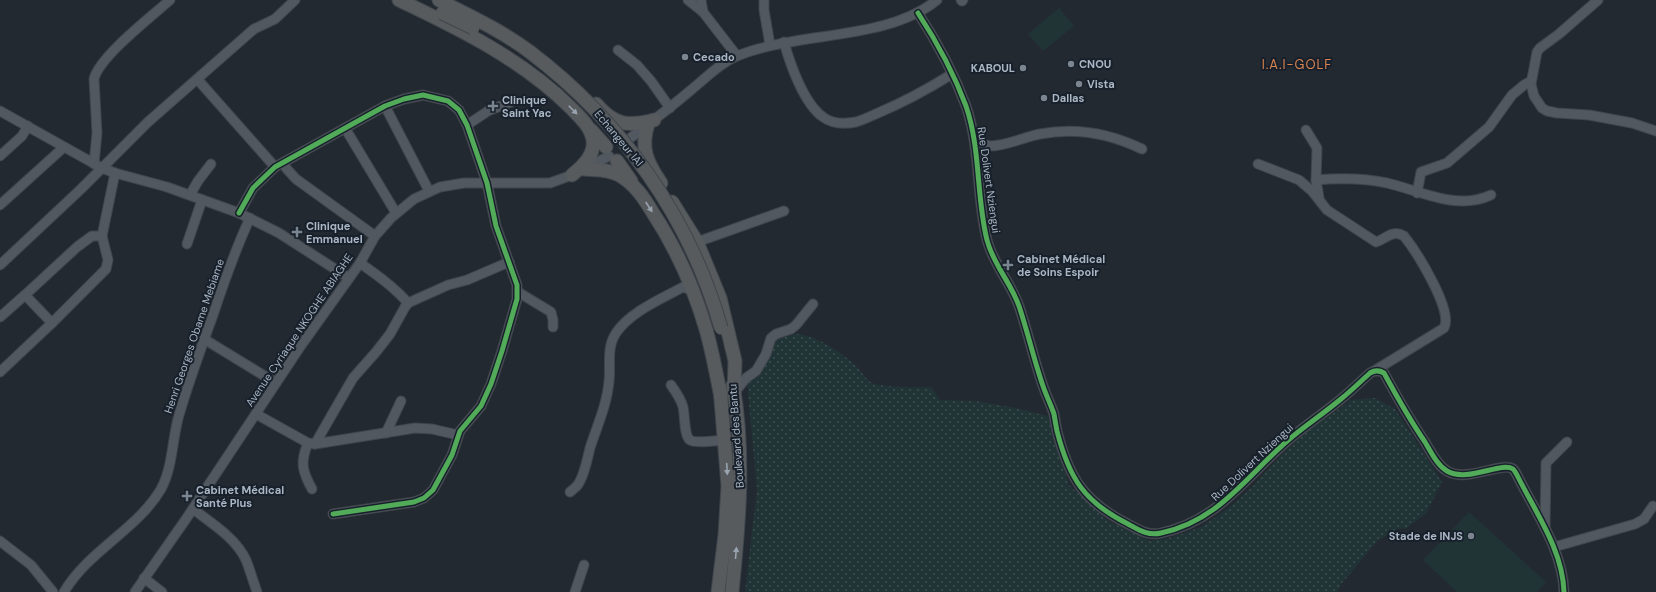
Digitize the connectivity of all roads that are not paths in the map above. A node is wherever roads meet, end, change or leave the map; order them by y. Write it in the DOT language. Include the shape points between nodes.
graph roads {
  1 [pos="170,0"];
  2 [pos="295,0"];
  3 [pos="399,0"];
  4 [pos="408,0"];
  5 [pos="688,0"];
  6 [pos="701,0"];
  7 [pos="764,0"];
  8 [pos="937,0"];
  9 [pos="1598,0"];
  10 [pos="446,3"];
  11 [pos="704,12"];
  12 [pos="918,13"];
  13 [pos="784,42"];
  14 [pos="770,45"];
  15 [pos="618,50"];
  16 [pos="737,56"];
  17 [pos="952,74"];
  18 [pos="198,80"];
  19 [pos="1531,81"];
  20 [pos="511,102"];
  21 [pos="385,106"];
  22 [pos="670,108"];
  23 [pos="601,110"];
  24 [pos="0,111"];
  25 [pos="467,124"];
  26 [pos="647,125"];
  27 [pos="28,126"];
  28 [pos="345,128"];
  29 [pos="589,129"];
  30 [pos="1306,130"];
  31 [pos="1656,131"];
  32 [pos="628,140"];
  33 [pos="975,142"];
  34 [pos="64,147"];
  35 [pos="1142,149"];
  36 [pos="611,155"];
  37 [pos="0,156"];
  38 [pos="284,162"];
  39 [pos="211,164"];
  40 [pos="1258,164"];
  41 [pos="98,166"];
  42 [pos="275,167"];
  43 [pos="587,167"];
  44 [pos="115,173"];
  45 [pos="654,174"];
  46 [pos="572,176"];
  47 [pos="1316,180"];
  48 [pos="487,183"];
  49 [pos="636,188"];
  50 [pos="429,191"];
  51 [pos="1417,193"];
  52 [pos="190,195"];
  53 [pos="1491,195"];
  54 [pos="202,200"];
  55 [pos="1319,200"];
  56 [pos="0,205"];
  57 [pos="784,211"];
  58 [pos="238,213"];
  59 [pos="396,213"];
  60 [pos="250,218"];
  61 [pos="102,236"];
  62 [pos="375,236"];
  63 [pos="697,242"];
  64 [pos="187,244"];
  65 [pos="360,262"];
  66 [pos="509,262"];
  67 [pos="0,265"];
  68 [pos="349,278"];
  69 [pos="692,291"];
  70 [pos="518,292"];
  71 [pos="25,295"];
  72 [pos="408,303"];
  73 [pos="813,304"];
  74 [pos="0,317"];
  75 [pos="52,323"];
  76 [pos="553,327"];
  77 [pos="717,330"];
  78 [pos="204,339"];
  79 [pos="1374,371"];
  80 [pos="0,372"];
  81 [pos="276,383"];
  82 [pos="671,385"];
  83 [pos="734,393"];
  84 [pos="721,397"];
  85 [pos="401,401"];
  86 [pos="256,414"];
  87 [pos="386,433"];
  88 [pos="458,435"];
  89 [pos="725,440"];
  90 [pos="1567,442"];
  91 [pos="311,444"];
  92 [pos="312,489"];
  93 [pos="570,492"];
  94 [pos="1653,506"];
  95 [pos="193,509"];
  96 [pos="333,514"];
  97 [pos="1545,530"];
  98 [pos="0,541"];
  99 [pos="1554,547"];
  100 [pos="584,566"];
  101 [pos="144,578"];
  102 [pos="53,592"];
  103 [pos="64,592"];
  104 [pos="135,592"];
  105 [pos="162,592"];
  106 [pos="257,592"];
  107 [pos="575,592"];
  108 [pos="718,592"];
  109 [pos="732,592"];
  110 [pos="1564,592"];
  1 -- 41 [label="street" via="106,58 95,74"];
  2 -- 18 [label="street" via="275,18 254,29"];
  3 -- 29 [label="highway, one-way" via="512,60 553,92"];
  4 -- 10 [label="highway"];
  5 -- 11 [label="street"];
  6 -- 11 [label="street"];
  7 -- 14 [label="street"];
  8 -- 12 [label="street"];
  9 -- 19 [label="street" via="1540,48"];
  10 -- 23 [label="highway" via="493,22 537,50"];
  10 -- 77 [label="highway, Echangeur IAI, bridge" via="529,52 576,91 609,125 648,173 676,217 706,282"];
  11 -- 16 [label="street"];
  12 -- 13 [label="street" via="862,29"];
  12 -- 17 [label="street, Rue Dolivert Nziengui"];
  13 -- 14 [label="street"];
  13 -- 17 [label="street" via="791,64 808,98 823,117 836,123 856,122 875,114 921,93"];
  14 -- 16 [label="street"];
  15 -- 22 [label="street" via="638,65"];
  16 -- 22 [label="street" via="719,67"];
  17 -- 33 [label="street, Rue Dolivert Nziengui" via="966,108"];
  18 -- 41 [label="street"];
  18 -- 42 [label="street"];
  19 -- 31 [label="street" via="1532,92 1538,104 1547,111 1589,115 1632,123"];
  19 -- 51 [label="street" via="1512,95 1489,127 1453,158 1441,166 1422,172"];
  20 -- 25 [label="street" via="488,111"];
  21 -- 25 [label="street" via="423,95 442,98 460,110"];
  21 -- 28 [label="street"];
  21 -- 50 [label="street"];
  22 -- 26 [label="street"];
  23 -- 26 [label="highway" via="618,122"];
  23 -- 32 [label="highway"];
  24 -- 27 [label="street"];
  25 -- 48 [label="street"];
  26 -- 32 [label="street"];
  26 -- 45 [label="highway" via="644,149"];
  27 -- 34 [label="street"];
  27 -- 37 [label="street" via="22,136"];
  28 -- 38 [label="street"];
  28 -- 59 [label="street"];
  29 -- 36 [label="highway"];
  29 -- 46 [label="highway" via="593,138 592,152 583,166"];
  30 -- 47 [label="street" via="1317,148"];
  32 -- 36 [label="street" via="629,156 625,159"];
  32 -- 36 [label="street" via="614,135 610,138"];
  32 -- 45 [label="highway"];
  33 -- 35 [label="street" via="988,146 1041,134 1083,131 1122,140"];
  33 -- 79 [label="street, Rue Dolivert Nziengui" via="984,227 988,242 992,255 1018,304 1043,387 1054,413 1068,466 1082,490 1121,521 1148,534 1158,534 1202,518 1228,499 1284,444"];
  34 -- 41 [label="street"];
  34 -- 56 [label="street"];
  36 -- 43 [label="street, Avenue Cyriaque NKOGHE ABIAGHE"];
  36 -- 49 [label="highway"];
  38 -- 42 [label="street"];
  38 -- 62 [label="street" via="296,179"];
  39 -- 52 [label="street"];
  40 -- 55 [label="street" via="1299,180"];
  41 -- 44 [label="street"];
  41 -- 67 [label="street"];
  42 -- 58 [label="street" via="253,188"];
  43 -- 46 [label="street, Avenue Cyriaque NKOGHE ABIAGHE"];
  43 -- 49 [label="highway" via="616,173"];
  44 -- 52 [label="street"];
  44 -- 61 [label="street"];
  45 -- 63 [label="highway"];
  46 -- 48 [label="street, Avenue Cyriaque NKOGHE ABIAGHE" via="550,183"];
  47 -- 51 [label="street" via="1362,179"];
  47 -- 55 [label="street"];
  48 -- 50 [label="street, Avenue Cyriaque NKOGHE ABIAGHE" via="452,184"];
  48 -- 66 [label="street" via="496,226"];
  49 -- 69 [label="highway, one-way" via="672,246"];
  50 -- 59 [label="street, Avenue Cyriaque NKOGHE ABIAGHE"];
  51 -- 53 [label="street" via="1462,202 1482,200"];
  52 -- 54 [label="street"];
  54 -- 58 [label="street"];
  54 -- 64 [label="street"];
  55 -- 79 [label="street, Rue Dolivert Nziengui" via="1332,214 1376,242 1393,234 1404,236 1431,279 1446,317 1447,324 1444,328"];
  57 -- 63 [label="street"];
  58 -- 60 [label="street"];
  59 -- 62 [label="street, Avenue Cyriaque NKOGHE ABIAGHE"];
  60 -- 68 [label="street" via="279,233"];
  60 -- 78 [label="street, Henri Georges Obame Mebiame" via="237,245"];
  61 -- 71 [label="street" via="92,236 77,246"];
  61 -- 75 [label="street" via="108,260 106,269"];
  62 -- 65 [label="street, Avenue Cyriaque NKOGHE ABIAGHE"];
  63 -- 83 [label="highway" via="716,286 728,326 735,361"];
  65 -- 68 [label="street, Avenue Cyriaque NKOGHE ABIAGHE"];
  65 -- 72 [label="street"];
  66 -- 70 [label="street"];
  66 -- 72 [label="street"];
  68 -- 81 [label="street, Avenue Cyriaque NKOGHE ABIAGHE"];
  69 -- 84 [label="highway" via="705,326"];
  69 -- 93 [label="street" via="683,287 636,314 616,333 610,347 609,381 600,423 583,475 579,484"];
  70 -- 76 [label="street" via="551,312"];
  70 -- 88 [label="street" via="491,384 481,406"];
  71 -- 74 [label="street"];
  71 -- 75 [label="street"];
  72 -- 91 [label="street" via="390,334 353,378"];
  73 -- 83 [label="street" via="794,328 771,338 766,354 756,371 746,378"];
  75 -- 80 [label="street"];
  77 -- 83 [label="highway, Boulevard des Bantu" via="726,349"];
  77 -- 84 [label="highway, Boulevard des Bantu"];
  78 -- 81 [label="street"];
  78 -- 103 [label="street, Henri Georges Obame Mebiame" via="178,418 162,488 140,515 87,563"];
  79 -- 97 [label="street" via="1384,373 1439,465 1455,474 1466,475 1504,467 1512,469"];
  81 -- 86 [label="street, Avenue Cyriaque NKOGHE ABIAGHE"];
  82 -- 89 [label="street" via="683,406 686,436 689,440"];
  109 -- 83 [label="highway, Boulevard des Bantu, one-way" via="741,475"];
  84 -- 89 [label="highway, Boulevard des Bantu"];
  85 -- 87 [label="street"];
  86 -- 91 [label="street"];
  86 -- 95 [label="street, Avenue Cyriaque NKOGHE ABIAGHE"];
  87 -- 88 [label="street" via="425,428"];
  87 -- 91 [label="street"];
  88 -- 96 [label="street" via="452,455 432,490 424,498 414,502"];
  89 -- 108 [label="highway, Boulevard des Bantu, one-way" via="728,486"];
  90 -- 97 [label="street" via="1546,464"];
  91 -- 92 [label="street" via="302,462"];
  94 -- 99 [label="street" via="1644,519 1635,524"];
  95 -- 101 [label="street, Avenue Cyriaque NKOGHE ABIAGHE"];
  95 -- 106 [label="street" via="224,533 238,548 246,559"];
  97 -- 99 [label="street"];
  98 -- 102 [label="street" via="31,565"];
  99 -- 110 [label="street" via="1561,568"];
  100 -- 107 [label="street"];
  101 -- 104 [label="street, Avenue Cyriaque NKOGHE ABIAGHE"];
  101 -- 105 [label="street"];
}
